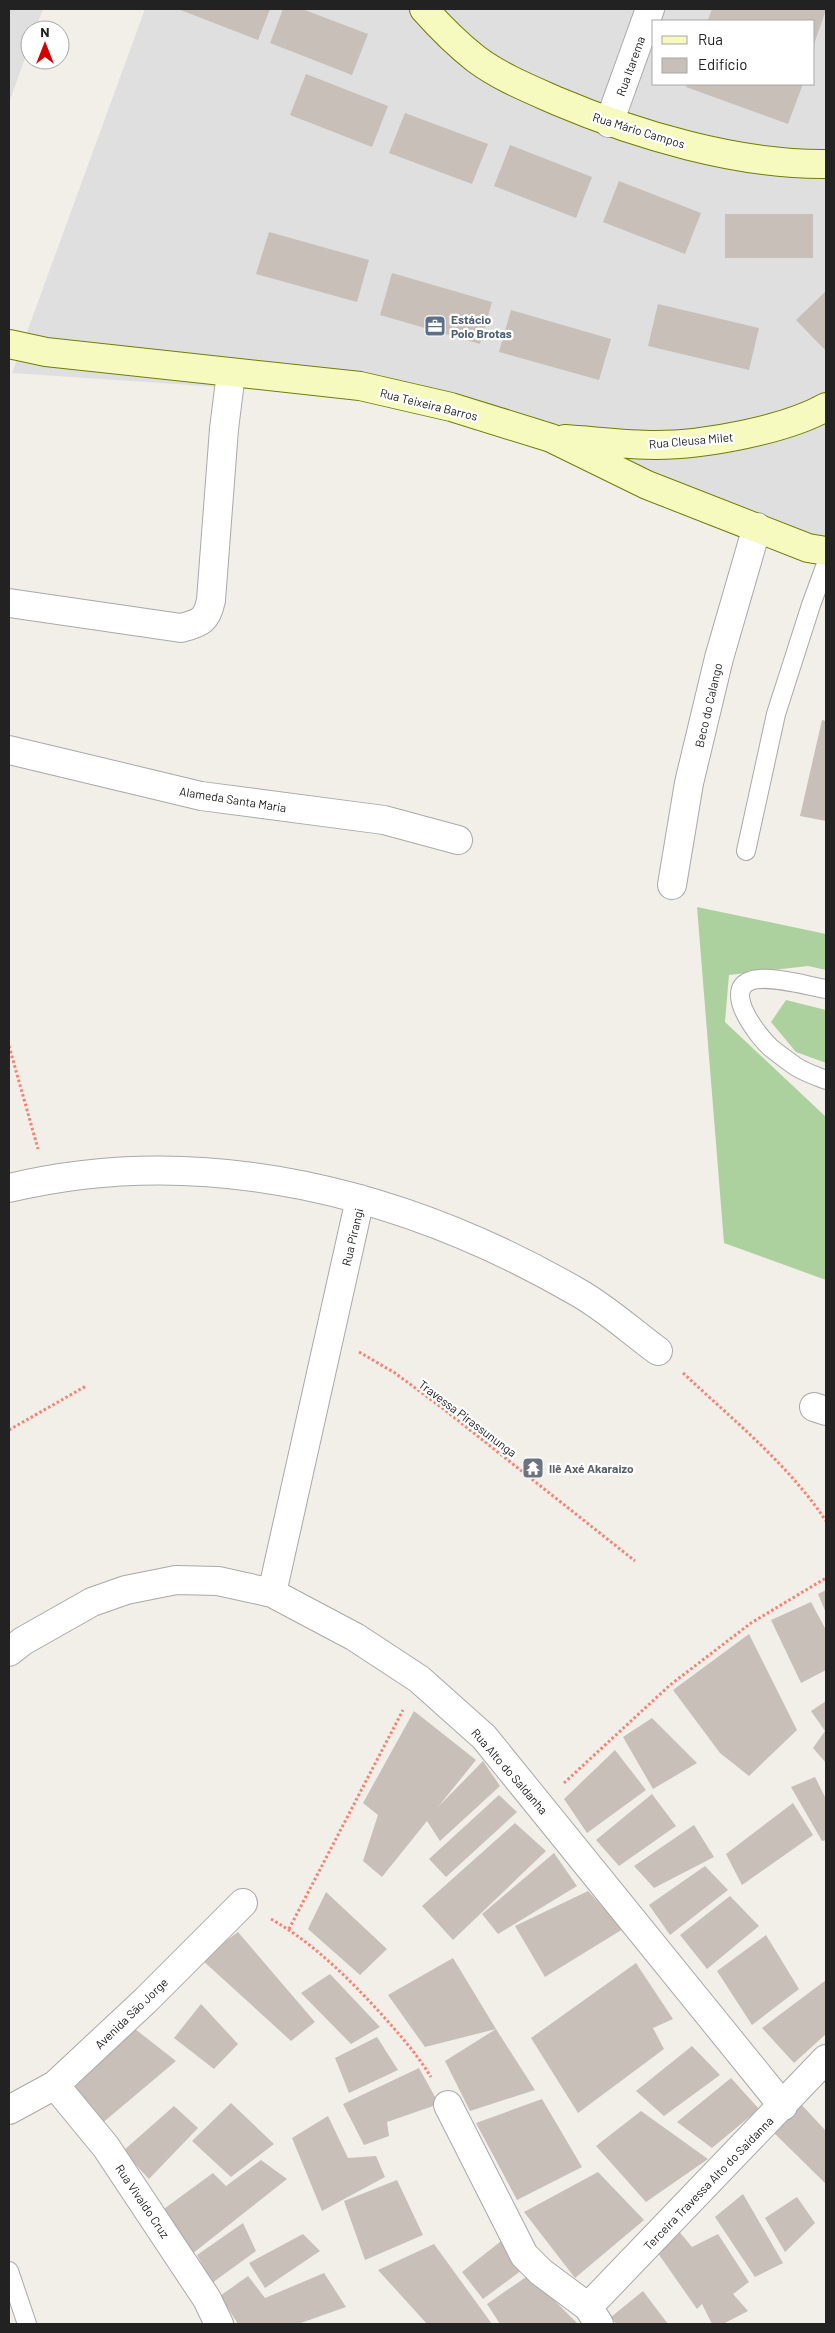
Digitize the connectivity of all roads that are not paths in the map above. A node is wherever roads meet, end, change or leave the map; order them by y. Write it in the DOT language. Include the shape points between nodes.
graph roads {
  1 [pos="424,9"];
  2 [pos="650,9"];
  3 [pos="608,123"];
  4 [pos="826,164"];
  5 [pos="9,344"];
  6 [pos="231,373"];
  7 [pos="826,407"];
  8 [pos="551,438"];
  9 [pos="757,528"];
  10 [pos="826,551"];
  11 [pos="826,564"];
  12 [pos="9,603"];
  13 [pos="9,750"];
  14 [pos="458,840"];
  15 [pos="746,851"];
  16 [pos="672,885"];
  17 [pos="826,989"];
  18 [pos="826,1080"];
  19 [pos="9,1188"];
  20 [pos="360,1199"];
  21 [pos="658,1351"];
  22 [pos="272,1593"];
  23 [pos="9,1652"];
  24 [pos="243,1903"];
  25 [pos="826,2059"];
  26 [pos="55,2085"];
  27 [pos="448,2105"];
  28 [pos="783,2106"];
  29 [pos="9,2110"];
  30 [pos="9,2271"];
  31 [pos="593,2316"];
  32 [pos="27,2324"];
  33 [pos="219,2324"];
  1 -- 3 [label="main road, Rua Mário Campos" via="438,26 477,59 527,88"];
  2 -- 3 [label="street, Rua Itarema"];
  3 -- 4 [label="main road, Rua Mário Campos" via="681,144 758,158"];
  5 -- 6 [label="main road, Rua Teixeira Barros" via="46,352"];
  6 -- 8 [label="main road, Rua Teixeira Barros" via="360,386 451,407"];
  6 -- 12 [label="street" via="212,600 208,614 197,624 181,628"];
  7 -- 8 [label="main road, Rua Cleusa Milet" via="811,415 732,437 656,445"];
  8 -- 9 [label="main road, Rua Teixeira Barros" via="647,485"];
  9 -- 10 [label="main road, Rua Teixeira Barros" via="808,548"];
  9 -- 16 [label="street, Beco do Calango" via="719,658 689,782"];
  11 -- 15 [label="lane" via="776,714"];
  13 -- 14 [label="street, Alameda Santa Maria" via="201,796 384,820"];
  17 -- 18 [label="lane" via="765,979 750,981 742,987 739,996 741,1006 769,1046 797,1067"];
  19 -- 20 [label="street, Rua Pirangi" via="46,1179 128,1170 224,1173 298,1182"];
  20 -- 21 [label="street" via="437,1223 506,1254 581,1293"];
  20 -- 22 [label="street, Rua Pirangi"];
  22 -- 23 [label="street, Rua Alto do Saldanha" via="218,1581 176,1580 126,1590 92,1602"];
  22 -- 28 [label="street, Rua Alto do Saldanha" via="355,1637 419,1679 484,1737"];
  24 -- 26 [label="street, Avenida São Jorge"];
  25 -- 28 [label="street, Terceira Travessa Alto do Saidanna"];
  26 -- 29 [label="street, Avenida São Jorge"];
  26 -- 33 [label="street, Rua Vivaldo Cruz" via="106,2147 207,2299"];
  27 -- 31 [label="street" via="524,2255"];
  28 -- 31 [label="street, Terceira Travessa Alto do Saidanna"];
  30 -- 32 [label="lane"];
}
